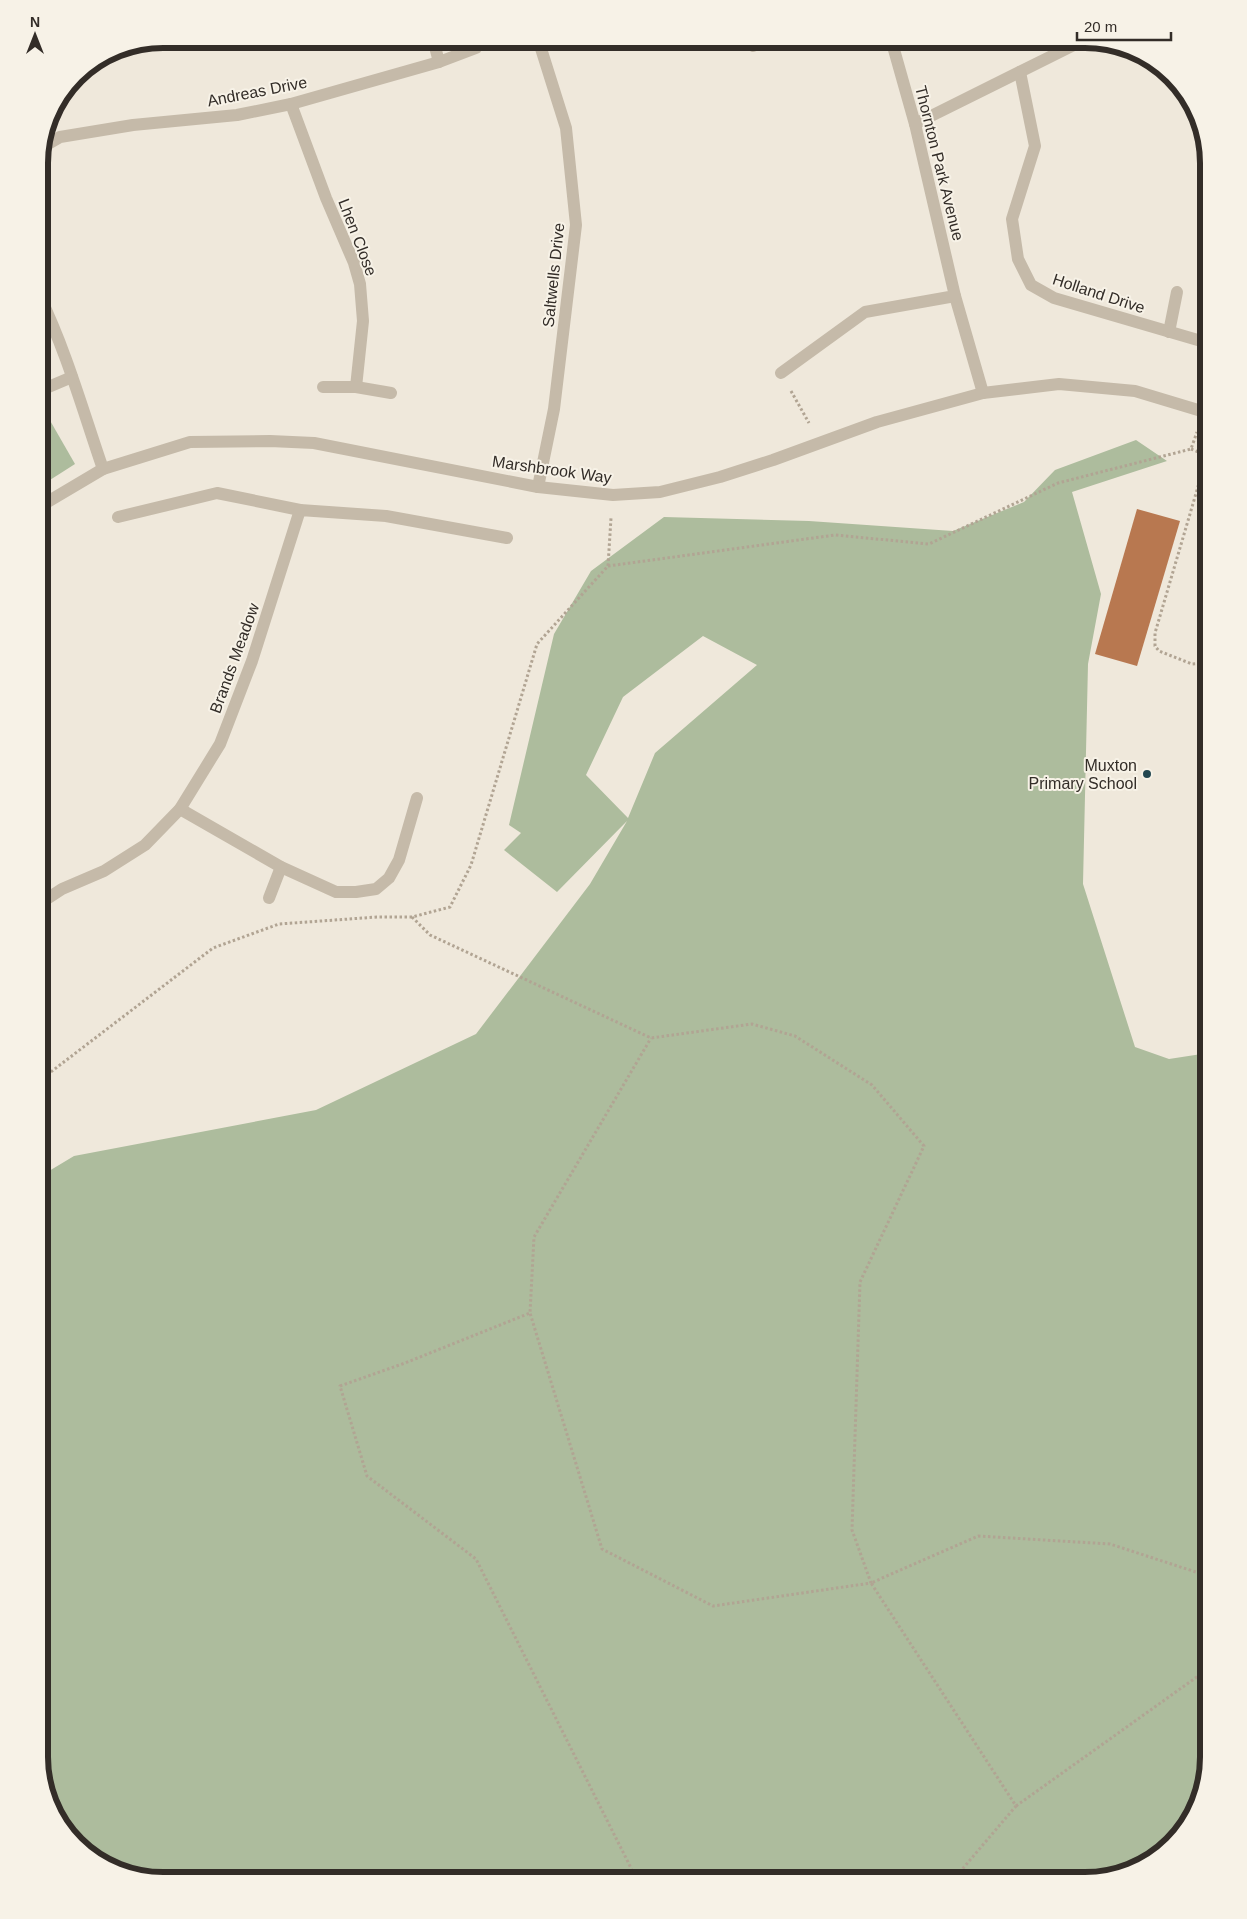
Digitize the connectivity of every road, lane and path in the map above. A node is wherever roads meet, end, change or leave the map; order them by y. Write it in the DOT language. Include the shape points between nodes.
graph roads {
  1 [pos="435,48"];
  2 [pos="476,48"];
  3 [pos="541,48"];
  4 [pos="894,48"];
  5 [pos="1068,48"];
  6 [pos="439,62"];
  7 [pos="1020,72"];
  8 [pos="291,104"];
  9 [pos="915,124"];
  10 [pos="49,143"];
  11 [pos="1178,292"];
  12 [pos="955,296"];
  13 [pos="48,314"];
  14 [pos="1169,332"];
  15 [pos="1200,341"];
  16 [pos="781,373"];
  17 [pos="72,377"];
  18 [pos="48,387"];
  19 [pos="324,387"];
  20 [pos="356,387"];
  21 [pos="983,392"];
  22 [pos="391,393"];
  23 [pos="1200,411"];
  24 [pos="1198,429"];
  25 [pos="820,443"];
  26 [pos="1191,449"];
  27 [pos="1200,453"];
  28 [pos="103,469"];
  29 [pos="1200,483"];
  30 [pos="538,487"];
  31 [pos="48,502"];
  32 [pos="300,510"];
  33 [pos="118,517"];
  34 [pos="507,538"];
  35 [pos="608,566"];
  36 [pos="1200,664"];
  37 [pos="418,798"];
  38 [pos="180,809"];
  39 [pos="282,866"];
  40 [pos="48,898"];
  41 [pos="269,898"];
  42 [pos="412,918"];
  43 [pos="651,1038"];
  44 [pos="530,1313"];
  45 [pos="1200,1573"];
  46 [pos="871,1583"];
  47 [pos="1200,1674"];
  48 [pos="1016,1806"];
  49 [pos="633,1872"];
  50 [pos="960,1872"];
  1 -- 6 [label="street"];
  2 -- 6 [label="street, Andreas Drive"];
  3 -- 30 [label="street, Saltwells Drive" via="566,128 576,225 554,409"];
  4 -- 9 [label="street, Thornton Park Avenue"];
  5 -- 7 [label="street"];
  6 -- 8 [label="street, Andreas Drive"];
  7 -- 9 [label="street"];
  7 -- 14 [label="street, Holland Drive" via="1035,146 1012,219 1018,260 1031,285 1054,298"];
  8 -- 10 [label="street, Andreas Drive" via="237,115 132,125 60,137"];
  8 -- 20 [label="street, Lhen Close" via="360,284 363,321"];
  9 -- 12 [label="street, Thornton Park Avenue"];
  11 -- 14 [label="street"];
  12 -- 16 [label="street" via="865,312"];
  12 -- 21 [label="street, Thornton Park Avenue"];
  13 -- 17 [label="street"];
  14 -- 15 [label="street, Holland Drive"];
  16 -- 25 [label="path"];
  17 -- 18 [label="street"];
  17 -- 28 [label="street"];
  19 -- 20 [label="street"];
  20 -- 22 [label="street"];
  21 -- 23 [label="street, Marshbrook Way" via="1059,384 1136,391"];
  21 -- 25 [label="street, Marshbrook Way" via="877,422"];
  24 -- 26 [label="path"];
  25 -- 30 [label="street, Marshbrook Way" via="720,477 660,492 613,495"];
  26 -- 27 [label="path"];
  26 -- 35 [label="path" via="1058,483 929,544 835,535"];
  28 -- 30 [label="street, Marshbrook Way" via="190,442 270,441 314,443"];
  28 -- 31 [label="street, Marshbrook Way"];
  29 -- 36 [label="path" via="1155,633 1155,646 1160,651 1192,664"];
  32 -- 33 [label="street" via="217,493"];
  32 -- 34 [label="street" via="386,516"];
  32 -- 38 [label="street, Brands Meadow" via="252,661 220,744"];
  37 -- 39 [label="street" via="398,860 389,878 376,889 336,892"];
  38 -- 39 [label="street"];
  38 -- 40 [label="street, Brands Meadow" via="145,845 104,871"];
  39 -- 41 [label="street"];
  42 -- 43 [label="path" via="430,935"];
  43 -- 44 [label="path" via="534,1237"];
  43 -- 46 [label="path" via="752,1024 795,1036 872,1085 924,1146 860,1282 852,1530"];
  44 -- 46 [label="path" via="602,1550 713,1606"];
  44 -- 49 [label="path" via="340,1386 367,1476 476,1559"];
  45 -- 46 [label="path" via="1110,1544 978,1536"];
  46 -- 48 [label="path"];
  47 -- 48 [label="path"];
  48 -- 50 [label="path"];
}
